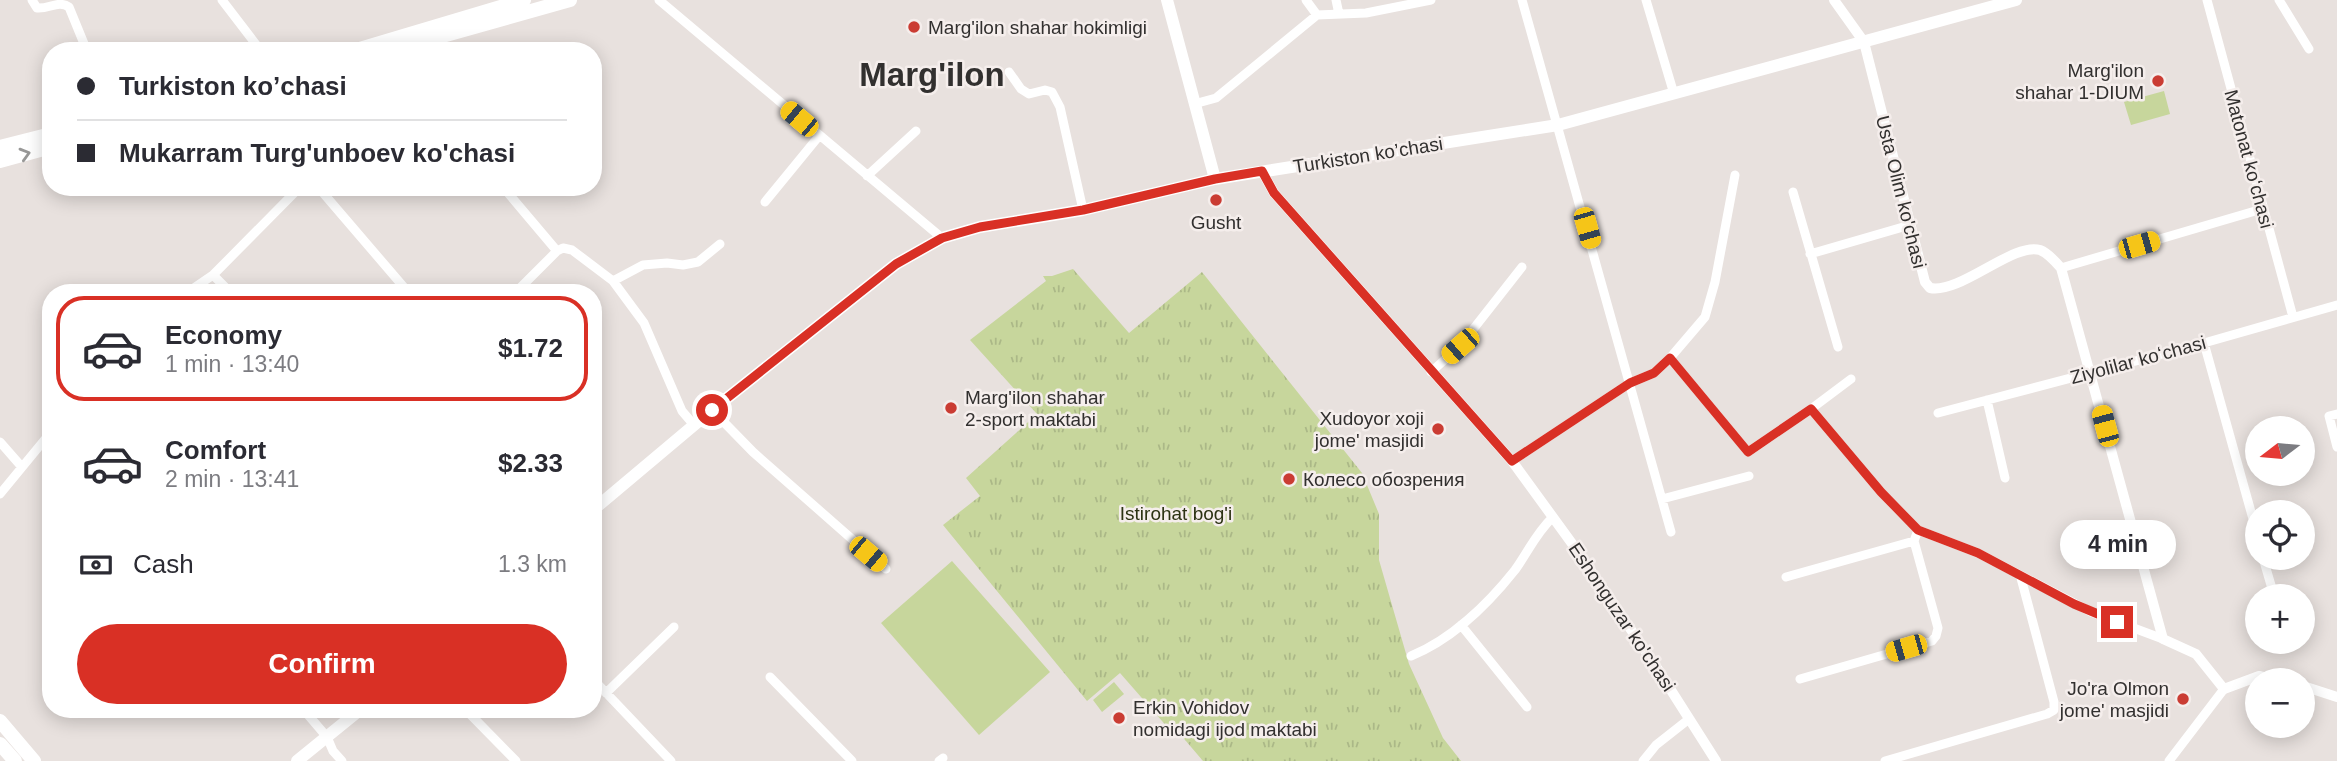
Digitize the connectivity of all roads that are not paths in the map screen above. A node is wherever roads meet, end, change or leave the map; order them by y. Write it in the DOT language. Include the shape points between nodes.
graph roads {
  1 [pos="32,0"];
  2 [pos="222,0"];
  3 [pos="524,0"];
  4 [pos="570,0"];
  5 [pos="659,0"];
  6 [pos="1167,0"];
  7 [pos="1306,0"];
  8 [pos="1336,0"];
  9 [pos="1431,0"];
  10 [pos="1522,0"];
  11 [pos="1646,0"];
  12 [pos="1834,0"];
  13 [pos="2016,0"];
  14 [pos="2207,0"];
  15 [pos="2279,0"];
  16 [pos="492,5"];
  17 [pos="1339,14"];
  18 [pos="1317,15"];
  19 [pos="83,42"];
  20 [pos="254,42"];
  21 [pos="381,42"];
  22 [pos="421,42"];
  23 [pos="1864,42"];
  24 [pos="2309,49"];
  25 [pos="1009,72"];
  26 [pos="1674,94"];
  27 [pos="1194,104"];
  28 [pos="1558,125"];
  29 [pos="916,131"];
  30 [pos="819,135"];
  31 [pos="42,136"];
  32 [pos="0,147"];
  33 [pos="42,150"];
  34 [pos="0,162"];
  35 [pos="1262,171"];
  36 [pos="1735,175"];
  37 [pos="867,176"];
  38 [pos="1215,179"];
  39 [pos="1793,192"];
  40 [pos="291,196"];
  41 [pos="326,196"];
  42 [pos="511,196"];
  43 [pos="765,202"];
  44 [pos="2262,209"];
  45 [pos="1083,210"];
  46 [pos="1910,225"];
  47 [pos="942,238"];
  48 [pos="720,244"];
  49 [pos="557,251"];
  50 [pos="1810,254"];
  51 [pos="1522,267"];
  52 [pos="2061,268"];
  53 [pos="213,275"];
  54 [pos="613,281"];
  55 [pos="200,284"];
  56 [pos="222,284"];
  57 [pos="401,284"];
  58 [pos="524,284"];
  59 [pos="2337,305"];
  60 [pos="2292,317"];
  61 [pos="2204,343"];
  62 [pos="1838,347"];
  63 [pos="1670,358"];
  64 [pos="1431,372"];
  65 [pos="2091,372"];
  66 [pos="1851,379"];
  67 [pos="1630,383"];
  68 [pos="1987,400"];
  69 [pos="1811,409"];
  70 [pos="712,410"];
  71 [pos="1938,413"];
  72 [pos="2337,414"];
  73 [pos="694,425"];
  74 [pos="0,442"];
  75 [pos="42,442"];
  76 [pos="2337,447"];
  77 [pos="1512,461"];
  78 [pos="21,467"];
  79 [pos="1749,476"];
  80 [pos="2005,478"];
  81 [pos="0,494"];
  82 [pos="1662,499"];
  83 [pos="2248,500"];
  84 [pos="602,502"];
  85 [pos="1553,517"];
  86 [pos="1918,530"];
  87 [pos="1671,532"];
  88 [pos="1914,541"];
  89 [pos="886,569"];
  90 [pos="1786,577"];
  91 [pos="2021,578"];
  92 [pos="1461,625"];
  93 [pos="674,627"];
  94 [pos="2163,639"];
  95 [pos="1411,656"];
  96 [pos="770,677"];
  97 [pos="1800,679"];
  98 [pos="2245,681"];
  99 [pos="602,688"];
  100 [pos="2224,689"];
  101 [pos="2315,690"];
  102 [pos="606,692"];
  103 [pos="2337,697"];
  104 [pos="1527,707"];
  105 [pos="311,718"];
  106 [pos="350,718"];
  107 [pos="474,718"];
  108 [pos="1689,719"];
  109 [pos="0,721"];
  110 [pos="327,737"];
  111 [pos="0,744"];
  112 [pos="15,761"];
  113 [pos="34,761"];
  114 [pos="297,761"];
  115 [pos="342,761"];
  116 [pos="516,761"];
  117 [pos="671,761"];
  118 [pos="852,761"];
  119 [pos="1643,761"];
  120 [pos="1716,761"];
  121 [pos="1885,761"];
  122 [pos="2169,761"];
  1 -- 19 [label="street" via="37,8 60,2 69,7"];
  2 -- 20 [label="street"];
  3 -- 16 [label="main road"];
  4 -- 22 [label="main road"];
  5 -- 30 [label="street"];
  6 -- 27 [label="main road"];
  7 -- 18 [label="street"];
  8 -- 17 [label="street"];
  9 -- 17 [label="street"];
  10 -- 28 [label="street"];
  11 -- 26 [label="street"];
  12 -- 23 [label="street, Usta Olim ko'chasi"];
  13 -- 23 [label="main road, Turkiston ko’chasi"];
  14 -- 44 [label="street, Matonat koʻchasi"];
  15 -- 24 [label="street"];
  16 -- 21 [label="main road"];
  17 -- 18 [label="street"];
  18 -- 27 [label="street" via="1216,98"];
  23 -- 26 [label="main road, Turkiston ko’chasi"];
  23 -- 46 [label="street, Usta Olim ko'chasi"];
  25 -- 45 [label="street" via="1030,94 1052,92 1060,107"];
  26 -- 28 [label="main road, Turkiston ko’chasi"];
  27 -- 38 [label="main road"];
  28 -- 35 [label="main road, Turkiston ko’chasi"];
  28 -- 67 [label="street"];
  29 -- 37 [label="street"];
  30 -- 37 [label="street"];
  30 -- 43 [label="street"];
  31 -- 32 [label="main road"];
  34 -- 33 [label="main road, one-way"];
  35 -- 38 [label="main road, Turkiston ko’chasi"];
  35 -- 64 [label="street, Eshonguzar ko'chasi" via="1274,193"];
  36 -- 63 [label="street" via="1705,317"];
  37 -- 47 [label="street"];
  38 -- 45 [label="main road, Turkiston ko’chasi"];
  39 -- 50 [label="street"];
  40 -- 53 [label="street"];
  41 -- 57 [label="street"];
  42 -- 49 [label="street"];
  44 -- 52 [label="street"];
  44 -- 60 [label="street, Matonat koʻchasi"];
  45 -- 47 [label="main road, Turkiston ko’chasi"];
  46 -- 50 [label="street"];
  46 -- 52 [label="street, Usta Olim ko'chasi" via="1920,272 1930,288 1945,289 2033,249 2049,255"];
  47 -- 70 [label="main road, Turkiston ko’chasi" via="896,264"];
  48 -- 54 [label="street" via="698,262 643,265"];
  49 -- 54 [label="street" via="572,250"];
  49 -- 58 [label="street"];
  50 -- 62 [label="street"];
  51 -- 64 [label="street" via="1460,346"];
  52 -- 65 [label="street"];
  53 -- 55 [label="street"];
  53 -- 56 [label="street"];
  54 -- 73 [label="street" via="644,323 682,411"];
  59 -- 60 [label="street, Ziyolilar koʻchasi"];
  60 -- 61 [label="street, Ziyolilar koʻchasi"];
  61 -- 65 [label="street, Ziyolilar koʻchasi"];
  61 -- 83 [label="street"];
  63 -- 67 [label="street" via="1654,373"];
  63 -- 69 [label="street" via="1748,452"];
  64 -- 77 [label="street, Eshonguzar ko'chasi"];
  65 -- 68 [label="street, Ziyolilar koʻchasi"];
  65 -- 94 [label="street"];
  66 -- 69 [label="street"];
  67 -- 77 [label="street"];
  67 -- 82 [label="street"];
  68 -- 71 [label="street, Ziyolilar koʻchasi"];
  68 -- 80 [label="street"];
  69 -- 86 [label="street"];
  70 -- 73 [label="main road, Turkiston ko’chasi"];
  70 -- 89 [label="street"];
  72 -- 76 [label="street" via="2329,416"];
  73 -- 84 [label="main road, Turkiston ko’chasi"];
  74 -- 78 [label="street"];
  75 -- 78 [label="street"];
  77 -- 85 [label="street, Eshonguzar ko'chasi"];
  78 -- 81 [label="street"];
  79 -- 82 [label="street"];
  82 -- 87 [label="street"];
  85 -- 92 [label="street" via="1506,579"];
  85 -- 108 [label="street, Eshonguzar ko'chasi"];
  86 -- 88 [label="street"];
  86 -- 91 [label="street" via="1978,553"];
  88 -- 90 [label="street"];
  88 -- 97 [label="street" via="1938,628 1932,641"];
  91 -- 94 [label="street" via="2091,612"];
  91 -- 121 [label="street" via="2054,710"];
  92 -- 95 [label="street"];
  92 -- 104 [label="street"];
  93 -- 102 [label="street"];
  94 -- 100 [label="street" via="2196,654"];
  96 -- 118 [label="street"];
  98 -- 100 [label="street"];
  99 -- 102 [label="street"];
  100 -- 122 [label="street"];
  101 -- 103 [label="street"];
  102 -- 117 [label="street"];
  105 -- 110 [label="street"];
  106 -- 110 [label="main road"];
  107 -- 116 [label="street"];
  108 -- 119 [label="street"];
  108 -- 120 [label="street, Eshonguzar ko'chasi"];
  109 -- 113 [label="main road"];
  110 -- 114 [label="main road"];
  110 -- 115 [label="street"];
  111 -- 112 [label="main road"];
}
